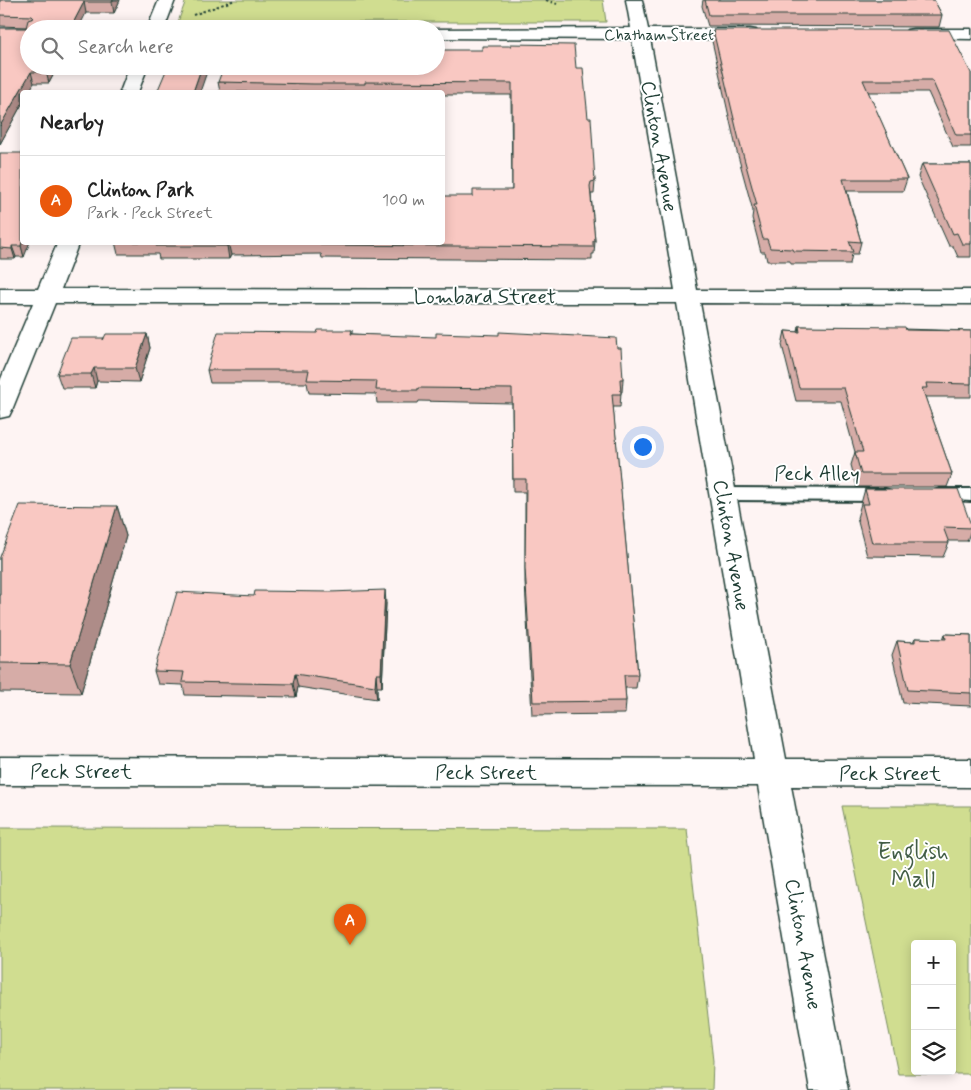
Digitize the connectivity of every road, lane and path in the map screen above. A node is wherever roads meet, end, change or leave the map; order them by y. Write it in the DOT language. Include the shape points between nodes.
graph roads {
  1 [pos="166,0"];
  2 [pos="235,0"];
  3 [pos="634,0"];
  4 [pos="186,18"];
  5 [pos="158,20"];
  6 [pos="445,33"];
  7 [pos="640,33"];
  8 [pos="764,34"];
  9 [pos="892,34"];
  10 [pos="971,34"];
  11 [pos="136,75"];
  12 [pos="130,90"];
  13 [pos="67,245"];
  14 [pos="0,296"];
  15 [pos="48,296"];
  16 [pos="688,296"];
  17 [pos="971,296"];
  18 [pos="0,410"];
  19 [pos="723,494"];
  20 [pos="903,495"];
  21 [pos="922,495"];
  22 [pos="971,495"];
  23 [pos="0,771"];
  24 [pos="774,772"];
  25 [pos="971,773"];
  26 [pos="829,1090"];
  1 -- 5 [label="street"];
  2 -- 4 [label="path"];
  3 -- 7 [label="street, Clinton Avenue"];
  6 -- 7 [label="street, Chatham Street"];
  7 -- 8 [label="street, Chatham Street"];
  7 -- 16 [label="street, Clinton Avenue"];
  9 -- 10 [label="street"];
  11 -- 12 [label="street"];
  13 -- 15 [label="street"];
  14 -- 15 [label="street, Lombard Street"];
  15 -- 16 [label="street, Lombard Street"];
  15 -- 18 [label="street"];
  16 -- 17 [label="street, Lombard Street"];
  16 -- 19 [label="street, Clinton Avenue"];
  19 -- 20 [label="lane, Peck Alley"];
  19 -- 24 [label="street, Clinton Avenue"];
  21 -- 22 [label="lane"];
  23 -- 24 [label="street, Peck Street"];
  24 -- 25 [label="street, Peck Street"];
  24 -- 26 [label="street, Clinton Avenue"];
}
